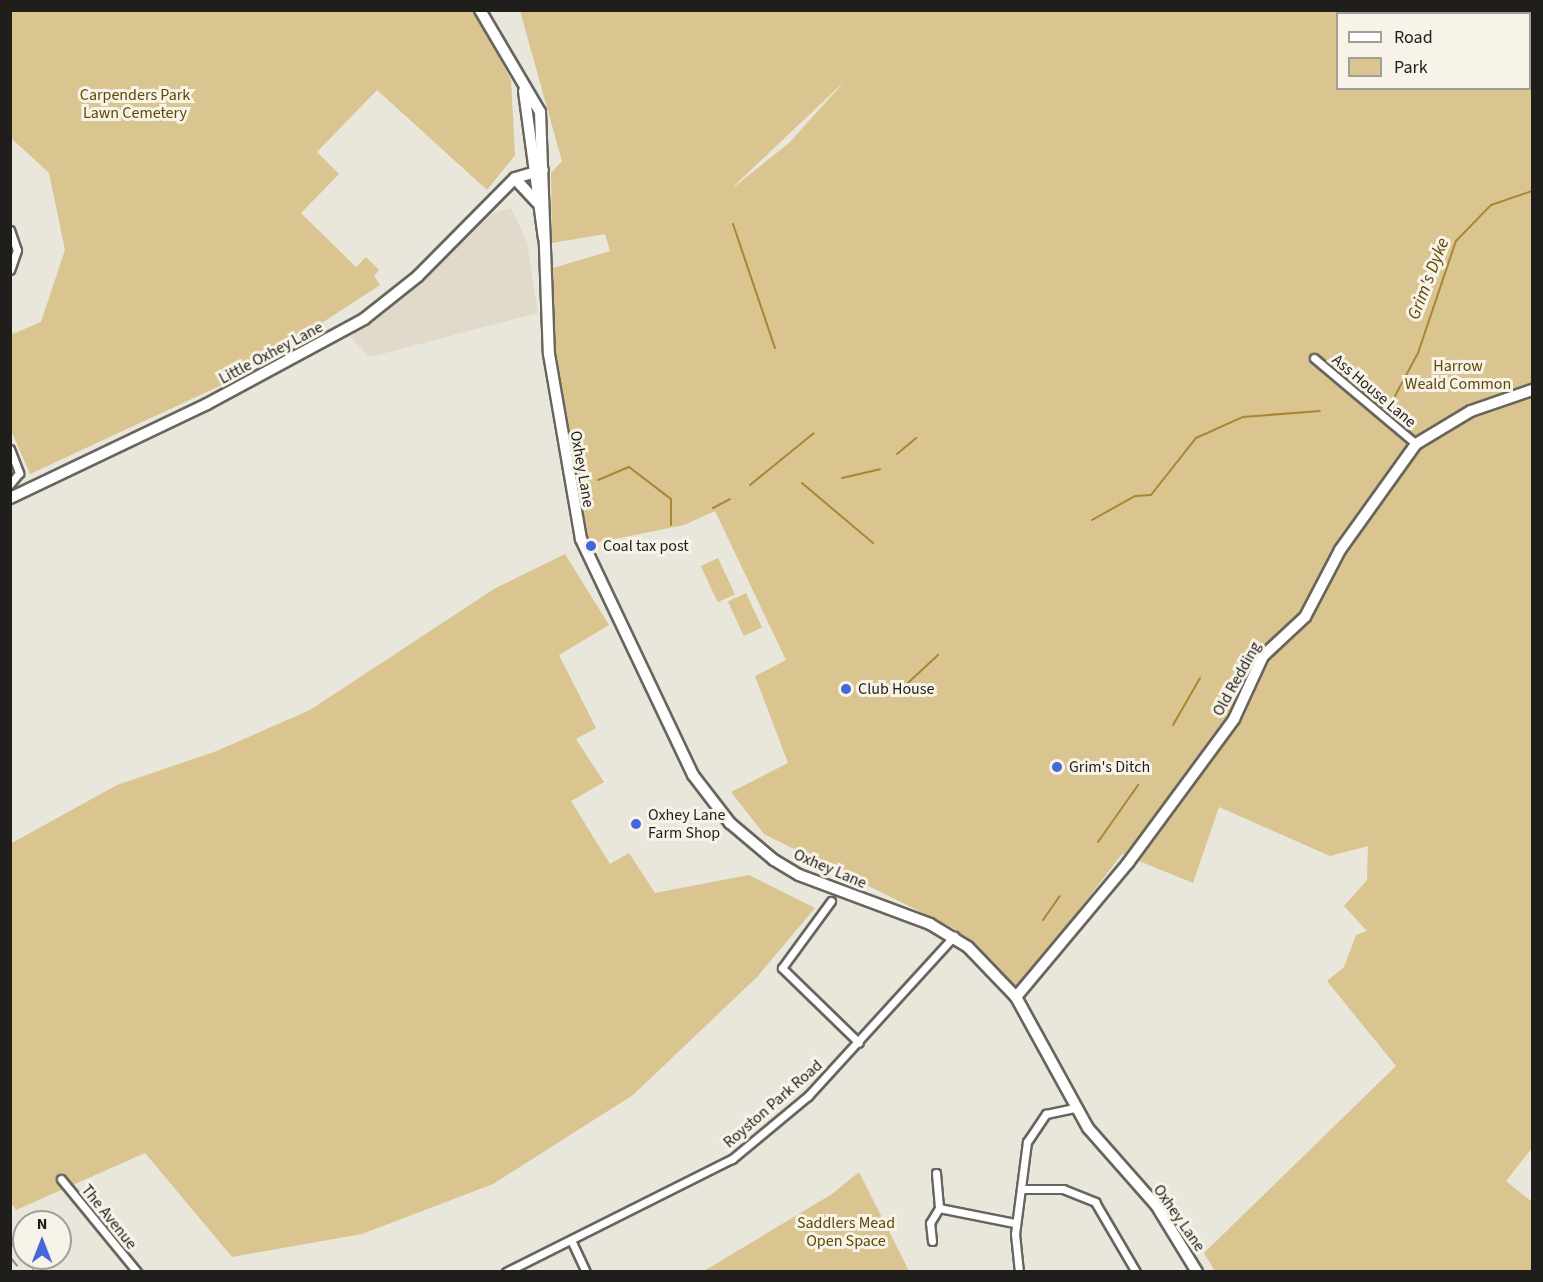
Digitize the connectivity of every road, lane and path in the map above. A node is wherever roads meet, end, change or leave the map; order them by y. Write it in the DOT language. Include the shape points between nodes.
graph roads {
  1 [pos="480,10"];
  2 [pos="541,174"];
  3 [pos="515,184"];
  4 [pos="537,202"];
  5 [pos="10,230"];
  6 [pos="544,238"];
  7 [pos="10,270"];
  8 [pos="1314,358"];
  9 [pos="1533,390"];
  10 [pos="1416,444"];
  11 [pos="10,450"];
  12 [pos="11,483"];
  13 [pos="10,498"];
  14 [pos="831,901"];
  15 [pos="954,936"];
  16 [pos="1016,997"];
  17 [pos="859,1043"];
  18 [pos="1075,1108"];
  19 [pos="936,1173"];
  20 [pos="61,1179"];
  21 [pos="1021,1189"];
  22 [pos="939,1208"];
  23 [pos="1016,1223"];
  24 [pos="932,1241"];
  25 [pos="572,1242"];
  26 [pos="137,1272"];
  27 [pos="506,1272"];
  28 [pos="586,1272"];
  29 [pos="1019,1272"];
  30 [pos="1136,1272"];
  31 [pos="1197,1272"];
  1 -- 2 [label="main road, Oxhey Lane" via="522,82"];
  2 -- 3 [label="main road, Little Oxhey Lane"];
  2 -- 4 [label="main road, Oxhey Lane"];
  2 -- 6 [label="main road, Oxhey Lane"];
  3 -- 4 [label="main road"];
  3 -- 13 [label="main road, Little Oxhey Lane" via="418,276 364,319 207,404"];
  4 -- 6 [label="main road, Oxhey Lane"];
  5 -- 7 [label="street" via="17,250"];
  6 -- 15 [label="main road, Oxhey Lane" via="549,354 581,539 693,775 730,823 774,860"];
  8 -- 10 [label="street, Ass House Lane"];
  9 -- 10 [label="main road, Old Redding" via="1471,411"];
  10 -- 16 [label="main road, Old Redding" via="1340,550 1305,617 1263,656 1234,719 1128,863"];
  11 -- 12 [label="street" via="19,473"];
  14 -- 17 [label="street" via="782,968"];
  15 -- 16 [label="main road, Oxhey Lane"];
  15 -- 17 [label="street, Royston Park Road"];
  16 -- 18 [label="main road, Oxhey Lane"];
  17 -- 25 [label="street, Royston Park Road" via="808,1095 732,1159"];
  18 -- 21 [label="street" via="1046,1114 1035,1126 1027,1142"];
  18 -- 31 [label="main road, Oxhey Lane" via="1156,1205"];
  19 -- 22 [label="street"];
  20 -- 26 [label="street, The Avenue"];
  21 -- 23 [label="street"];
  21 -- 30 [label="street" via="1063,1189 1095,1202"];
  22 -- 23 [label="street"];
  22 -- 24 [label="street" via="930,1223"];
  23 -- 29 [label="street"];
  25 -- 27 [label="street, Royston Park Road"];
  25 -- 28 [label="street"];
}
